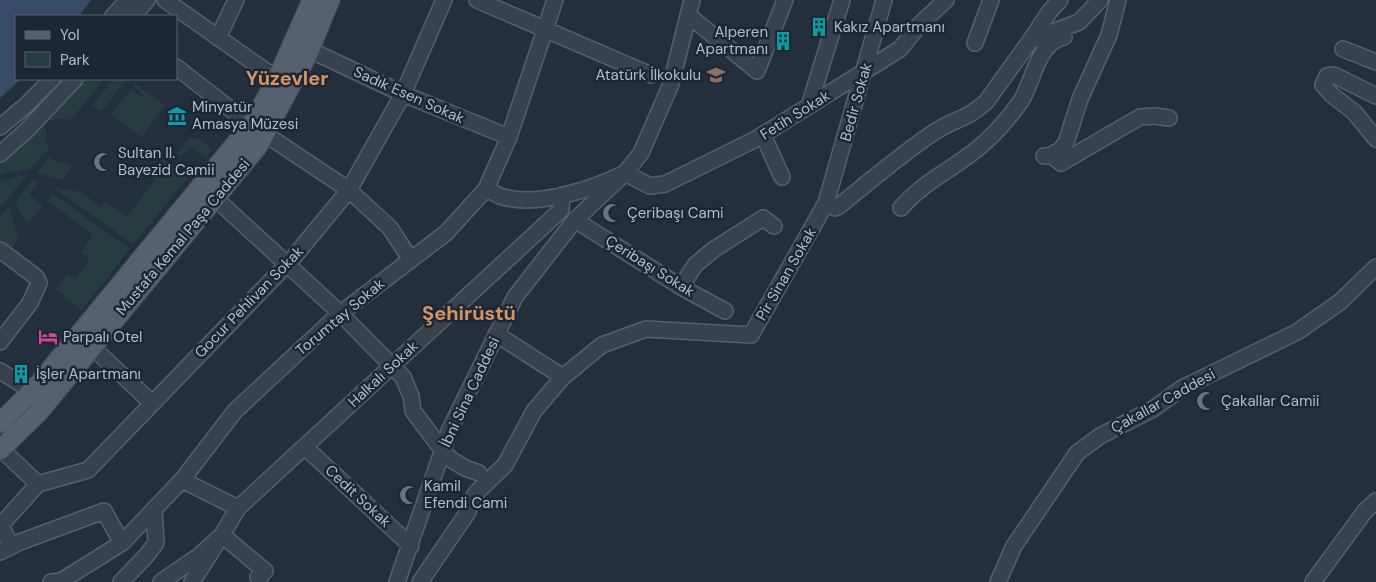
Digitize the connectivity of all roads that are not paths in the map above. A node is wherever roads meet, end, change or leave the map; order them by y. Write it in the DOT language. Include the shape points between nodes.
graph roads {
  1 [pos="128,0"];
  2 [pos="147,0"];
  3 [pos="165,0"];
  4 [pos="236,0"];
  5 [pos="312,0"];
  6 [pos="330,0"];
  7 [pos="444,0"];
  8 [pos="477,0"];
  9 [pos="554,0"];
  10 [pos="785,0"];
  11 [pos="842,0"];
  12 [pos="884,0"];
  13 [pos="946,0"];
  14 [pos="991,0"];
  15 [pos="1060,0"];
  16 [pos="1100,0"];
  17 [pos="1118,0"];
  18 [pos="690,7"];
  19 [pos="114,15"];
  20 [pos="134,15"];
  21 [pos="1079,22"];
  22 [pos="545,30"];
  23 [pos="218,38"];
  24 [pos="975,42"];
  25 [pos="1030,42"];
  26 [pos="1343,49"];
  27 [pos="310,50"];
  28 [pos="1376,62"];
  29 [pos="178,69"];
  30 [pos="865,71"];
  31 [pos="651,75"];
  32 [pos="277,79"];
  33 [pos="51,80"];
  34 [pos="74,80"];
  35 [pos="403,94"];
  36 [pos="1376,96"];
  37 [pos="809,106"];
  38 [pos="1169,118"];
  39 [pos="0,127"];
  40 [pos="258,129"];
  41 [pos="763,135"];
  42 [pos="509,137"];
  43 [pos="1376,139"];
  44 [pos="0,154"];
  45 [pos="625,173"];
  46 [pos="782,177"];
  47 [pos="486,189"];
  48 [pos="349,190"];
  49 [pos="562,195"];
  50 [pos="215,198"];
  51 [pos="826,204"];
  52 [pos="901,208"];
  53 [pos="575,220"];
  54 [pos="774,226"];
  55 [pos="0,250"];
  56 [pos="411,260"];
  57 [pos="287,264"];
  58 [pos="1376,267"];
  59 [pos="681,287"];
  60 [pos="725,311"];
  61 [pos="340,313"];
  62 [pos="496,334"];
  63 [pos="0,342"];
  64 [pos="92,347"];
  65 [pos="391,367"];
  66 [pos="0,371"];
  67 [pos="563,377"];
  68 [pos="32,391"];
  69 [pos="152,403"];
  70 [pos="0,423"];
  71 [pos="305,446"];
  72 [pos="0,450"];
  73 [pos="443,450"];
  74 [pos="479,473"];
  75 [pos="182,480"];
  76 [pos="38,484"];
  77 [pos="1376,501"];
  78 [pos="238,508"];
  79 [pos="154,510"];
  80 [pos="222,535"];
  81 [pos="122,543"];
  82 [pos="411,546"];
  83 [pos="5,549"];
  84 [pos="51,582"];
  85 [pos="121,582"];
  86 [pos="161,582"];
  87 [pos="192,582"];
  88 [pos="260,582"];
  89 [pos="397,582"];
  90 [pos="420,582"];
  91 [pos="998,582"];
  92 [pos="1313,582"];
  1 -- 19 [label="street"];
  2 -- 20 [label="street"];
  3 -- 23 [label="street"];
  4 -- 23 [label="street"];
  5 -- 32 [label="main road, Mustafa Kemal Paşa Caddesi"];
  6 -- 27 [label="main road, Mustafa Kemal Paşa Caddesi"];
  7 -- 35 [label="street, Gocur Pehlivan Sokak"];
  8 -- 22 [label="street"];
  9 -- 22 [label="street, Torumtay Sokak"];
  10 -- 18 [label="street, İbni Sina Caddesi" via="757,72"];
  11 -- 37 [label="street"];
  12 -- 30 [label="street, Bedir Sokak"];
  13 -- 30 [label="street, Fetih Sokak" via="920,24 900,49"];
  14 -- 24 [label="street"];
  15 -- 25 [label="street"];
  16 -- 21 [label="street"];
  17 -- 38 [label="street" via="1108,36 1080,99 1066,143 1049,154 1061,163 1140,117"];
  18 -- 45 [label="street, İbni Sina Caddesi" via="671,84 641,153"];
  21 -- 25 [label="street"];
  21 -- 52 [label="street" via="1080,29 1072,35 1050,43 1022,99 997,131"];
  22 -- 31 [label="street"];
  22 -- 42 [label="street, Torumtay Sokak"];
  23 -- 32 [label="street"];
  25 -- 51 [label="street" via="978,110 938,129 905,152 838,208"];
  26 -- 28 [label="street"];
  27 -- 35 [label="street, Sadık Esen Sokak"];
  27 -- 40 [label="main road, Mustafa Kemal Paşa Caddesi"];
  29 -- 40 [label="street"];
  30 -- 37 [label="street, Fetih Sokak"];
  30 -- 51 [label="street, Bedir Sokak"];
  32 -- 40 [label="main road, Mustafa Kemal Paşa Caddesi"];
  33 -- 39 [label="street"];
  34 -- 44 [label="street"];
  35 -- 42 [label="street, Sadık Esen Sokak"];
  35 -- 48 [label="street, Gocur Pehlivan Sokak"];
  36 -- 43 [label="street" via="1334,75 1327,76 1324,85 1354,112"];
  37 -- 41 [label="street, Fetih Sokak"];
  40 -- 48 [label="street"];
  40 -- 50 [label="main road, Mustafa Kemal Paşa Caddesi" via="258,146"];
  40 -- 68 [label="main road, Mustafa Kemal Paşa Caddesi"];
  41 -- 45 [label="street, Fetih Sokak" via="665,184 650,186"];
  41 -- 46 [label="street"];
  42 -- 47 [label="street, Torumtay Sokak"];
  45 -- 49 [label="street" via="608,182"];
  45 -- 53 [label="street, İbni Sina Caddesi"];
  47 -- 49 [label="street" via="503,197 537,201"];
  47 -- 56 [label="street, Torumtay Sokak" via="446,233"];
  48 -- 56 [label="street" via="390,228"];
  48 -- 57 [label="street, Gocur Pehlivan Sokak"];
  49 -- 65 [label="street, Halkalı Sokak" via="561,210"];
  50 -- 57 [label="street"];
  50 -- 64 [label="main road, Mustafa Kemal Paşa Caddesi"];
  51 -- 67 [label="street, Pir Sinan Sokak" via="751,334 646,329 602,345"];
  53 -- 59 [label="street, Çeribaşı Sokak"];
  53 -- 62 [label="street, İbni Sina Caddesi" via="515,297"];
  54 -- 59 [label="street" via="763,218 713,250 694,265"];
  55 -- 63 [label="street" via="36,277 39,283 30,303"];
  56 -- 61 [label="street, Torumtay Sokak"];
  57 -- 61 [label="street"];
  57 -- 69 [label="street, Gocur Pehlivan Sokak"];
  58 -- 91 [label="street, Çakallar Caddesi" via="1340,302 1297,332 1182,388 1153,409 1100,436 1077,453 1014,546"];
  59 -- 60 [label="street, Çeribaşı Sokak"];
  61 -- 65 [label="street"];
  61 -- 75 [label="street, Torumtay Sokak" via="235,411"];
  62 -- 67 [label="street"];
  62 -- 73 [label="street, İbni Sina Caddesi"];
  64 -- 69 [label="street"];
  64 -- 72 [label="main road, Mustafa Kemal Paşa Caddesi" via="38,413"];
  65 -- 71 [label="street, Halkalı Sokak"];
  65 -- 73 [label="street" via="403,377 413,411"];
  66 -- 68 [label="street"];
  67 -- 90 [label="street, Pir Sinan Sokak" via="534,411 505,466 476,493 468,512"];
  68 -- 70 [label="main road, Mustafa Kemal Paşa Caddesi"];
  69 -- 76 [label="street, Gocur Pehlivan Sokak" via="88,470"];
  71 -- 78 [label="street, Halkalı Sokak"];
  71 -- 82 [label="street, Cedit Sokak"];
  72 -- 76 [label="street"];
  73 -- 74 [label="street" via="452,460"];
  73 -- 82 [label="street, İbni Sina Caddesi"];
  75 -- 78 [label="street"];
  75 -- 79 [label="street, Torumtay Sokak"];
  76 -- 83 [label="street" via="1,525"];
  77 -- 92 [label="street" via="1365,511"];
  78 -- 80 [label="street, Halkalı Sokak"];
  79 -- 81 [label="street, Torumtay Sokak"];
  79 -- 85 [label="street" via="156,543"];
  80 -- 86 [label="street" via="199,556"];
  80 -- 87 [label="street, Halkalı Sokak"];
  80 -- 88 [label="street" via="265,571 258,577"];
  81 -- 83 [label="street" via="104,512"];
  81 -- 84 [label="street, Torumtay Sokak" via="61,580"];
  82 -- 89 [label="street, İbni Sina Caddesi"];
}
